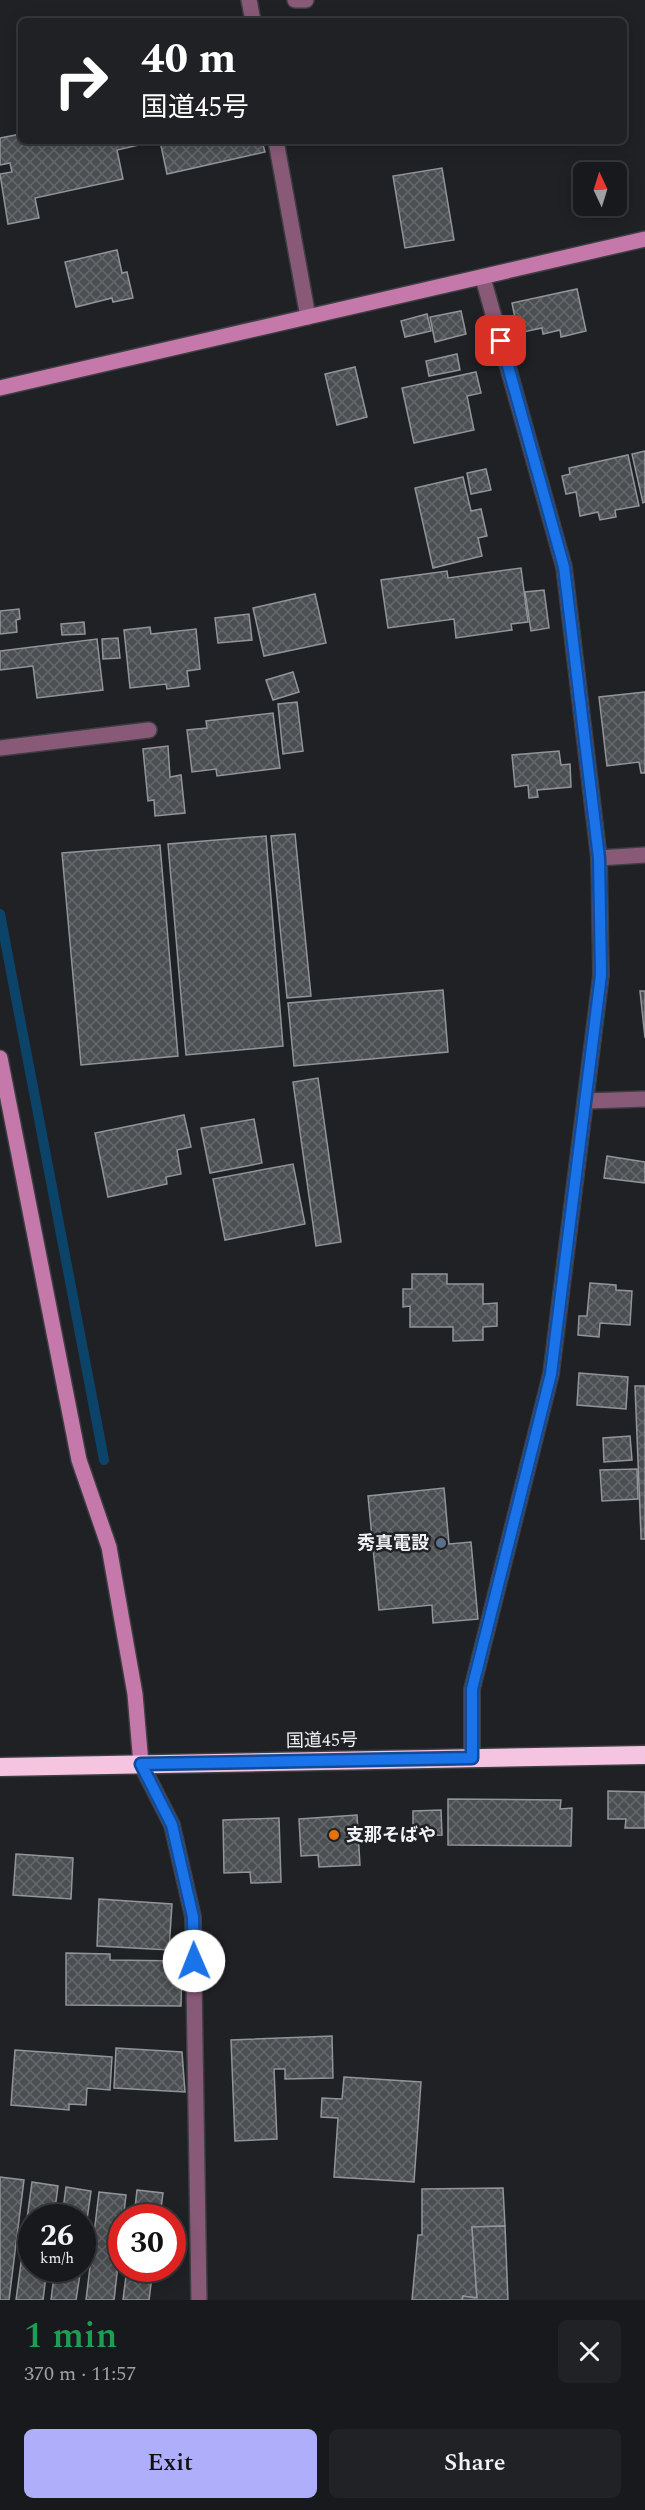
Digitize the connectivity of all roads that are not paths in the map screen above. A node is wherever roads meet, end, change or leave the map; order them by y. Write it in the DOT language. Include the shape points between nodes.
graph roads {
  1 [pos="249,0"];
  2 [pos="295,0"];
  3 [pos="306,0"];
  4 [pos="252,18"];
  5 [pos="277,144"];
  6 [pos="645,239"];
  7 [pos="483,278"];
  8 [pos="308,317"];
  9 [pos="0,388"];
  10 [pos="149,730"];
  11 [pos="0,748"];
  12 [pos="645,855"];
  13 [pos="599,858"];
  14 [pos="0,1058"];
  15 [pos="645,1099"];
  16 [pos="586,1101"];
  17 [pos="645,1755"];
  18 [pos="472,1758"];
  19 [pos="141,1764"];
  20 [pos="0,1767"];
  21 [pos="199,2300"];
  1 -- 4 [label="street"];
  2 -- 3 [label="street"];
  5 -- 8 [label="street"];
  6 -- 7 [label="street"];
  7 -- 8 [label="street"];
  7 -- 13 [label="street" via="564,567"];
  8 -- 9 [label="street"];
  10 -- 11 [label="street"];
  12 -- 13 [label="street"];
  13 -- 16 [label="street" via="601,975"];
  14 -- 19 [label="street" via="79,1460 109,1547 135,1694"];
  15 -- 16 [label="street"];
  16 -- 18 [label="street" via="551,1374 472,1689"];
  17 -- 18 [label="highway, 国道45号"];
  18 -- 19 [label="highway, 国道45号"];
  19 -- 20 [label="highway, 国道45号"];
  19 -- 21 [label="street" via="172,1825 193,1917"];
}
